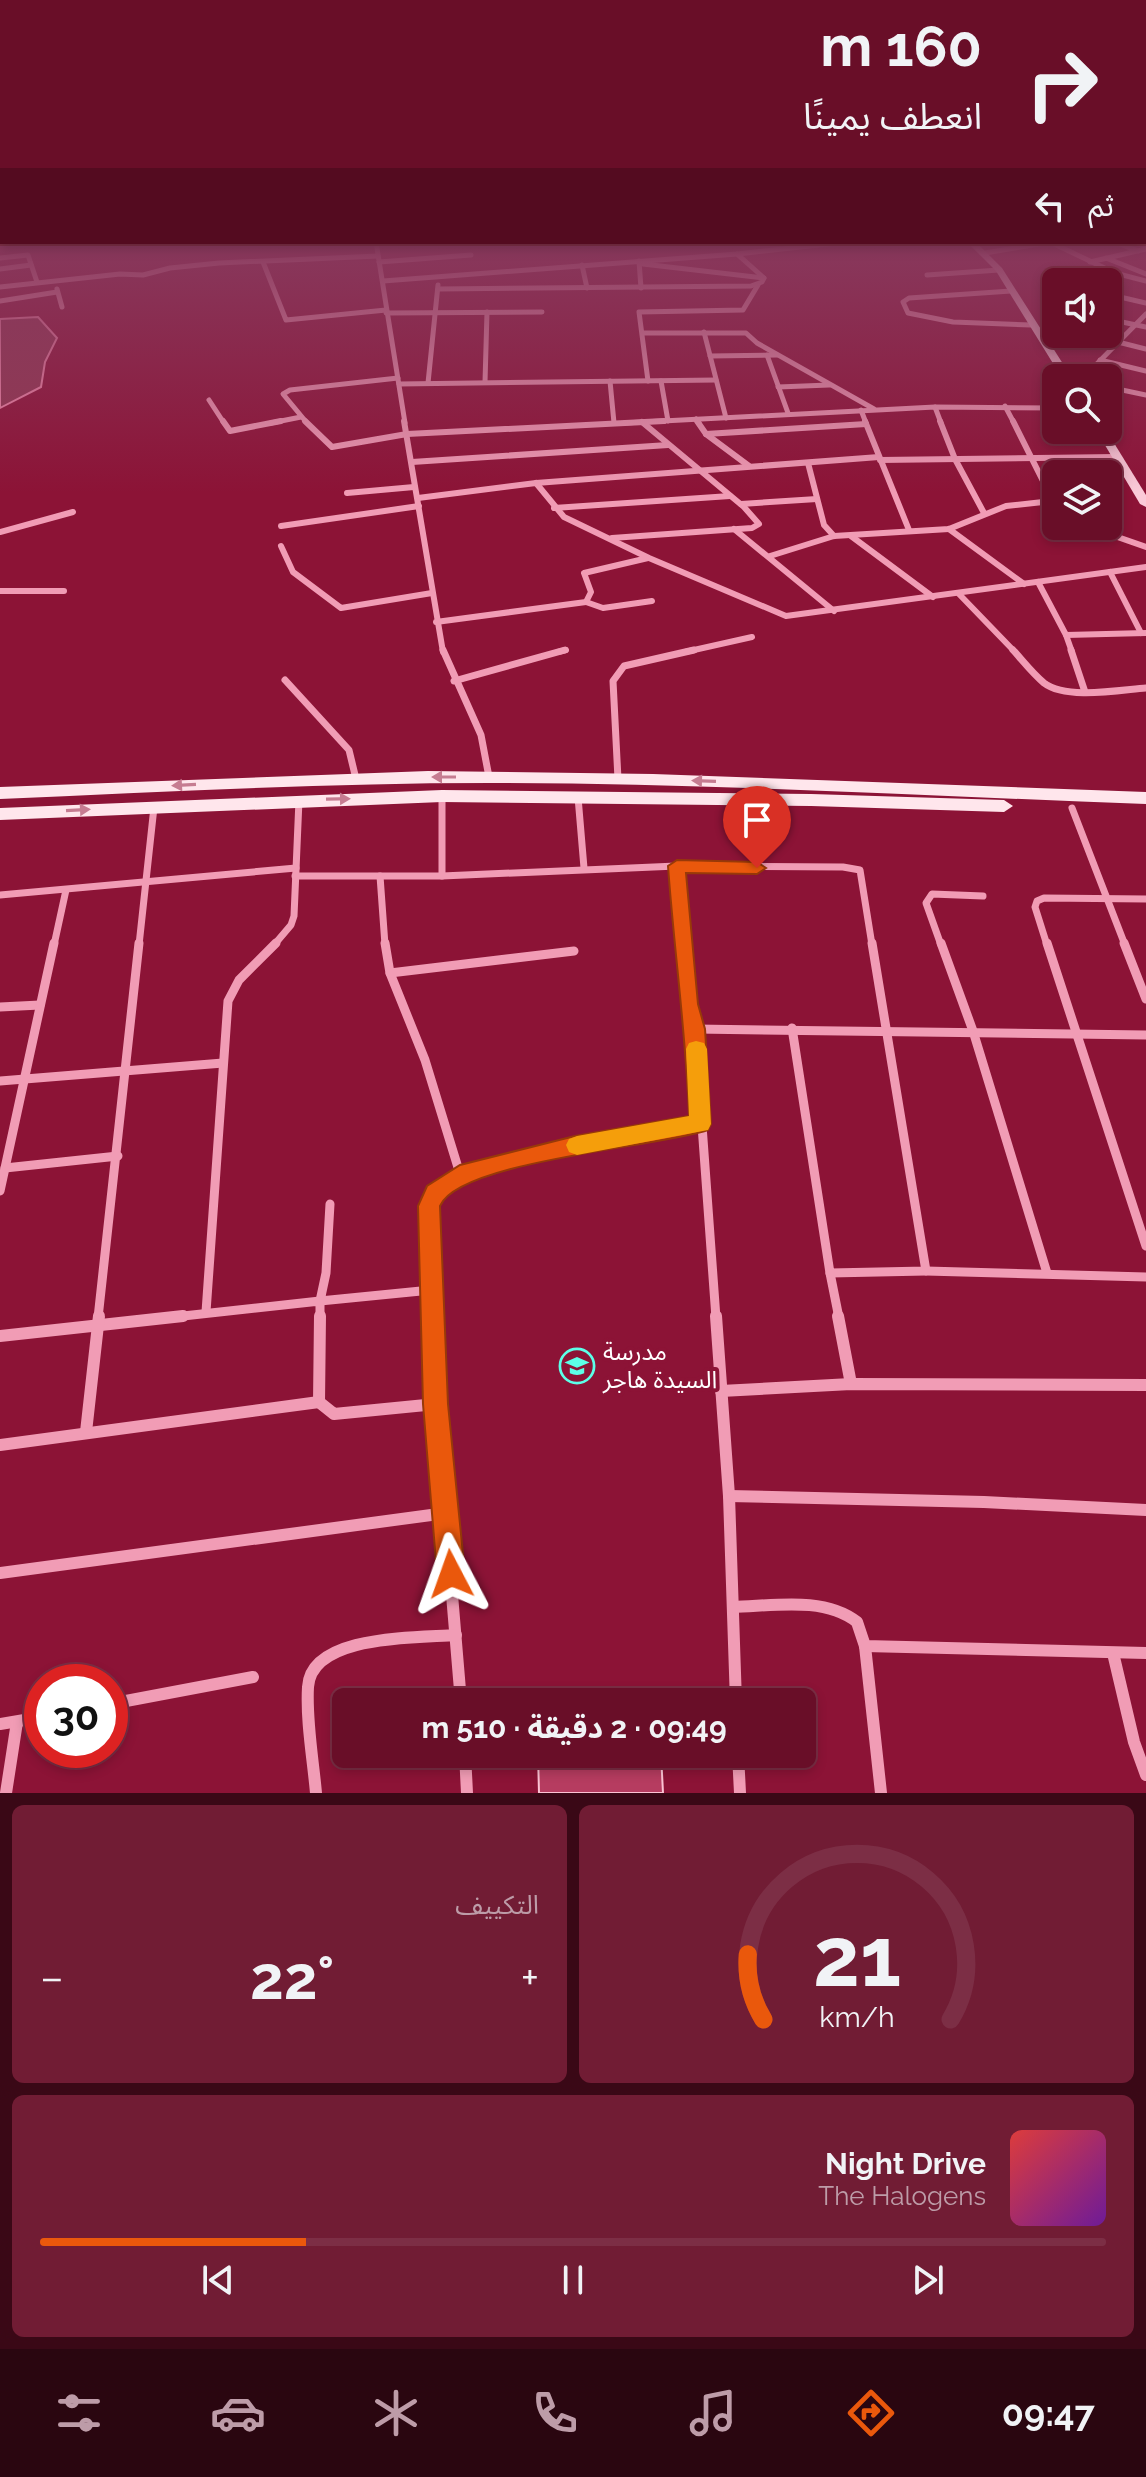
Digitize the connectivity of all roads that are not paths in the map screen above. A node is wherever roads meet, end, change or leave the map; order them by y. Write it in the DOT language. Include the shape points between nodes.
graph roads {
  1 [pos="1031,325"];
  2 [pos="1135,325"];
  3 [pos="388,326"];
  4 [pos="435,326"];
  5 [pos="487,326"];
  6 [pos="642,326"];
  7 [pos="704,332"];
  8 [pos="643,333"];
  9 [pos="1122,338"];
  10 [pos="1122,343"];
  11 [pos="1112,348"];
  12 [pos="1146,349"];
  13 [pos="767,355"];
  14 [pos="780,355"];
  15 [pos="710,356"];
  16 [pos="1100,360"];
  17 [pos="1057,364"];
  18 [pos="1096,364"];
  19 [pos="1146,371"];
  20 [pos="716,380"];
  21 [pos="398,381"];
  22 [pos="610,381"];
  23 [pos="648,381"];
  24 [pos="661,381"];
  25 [pos="485,382"];
  26 [pos="428,383"];
  27 [pos="832,384"];
  28 [pos="778,387"];
  29 [pos="1122,390"];
  30 [pos="1146,395"];
  31 [pos="209,400"];
  32 [pos="1005,406"];
  33 [pos="935,407"];
  34 [pos="1042,407"];
  35 [pos="861,410"];
  36 [pos="875,410"];
  37 [pos="788,413"];
  38 [pos="301,417"];
  39 [pos="726,418"];
  40 [pos="696,419"];
  41 [pos="668,421"];
  42 [pos="642,422"];
  43 [pos="614,423"];
  44 [pos="866,424"];
  45 [pos="407,434"];
  46 [pos="706,434"];
  47 [pos="1109,444"];
  48 [pos="668,445"];
  49 [pos="1030,457"];
  50 [pos="1116,457"];
  51 [pos="879,459"];
  52 [pos="955,459"];
  53 [pos="412,462"];
  54 [pos="808,463"];
  55 [pos="750,467"];
  56 [pos="698,470"];
  57 [pos="1042,480"];
  58 [pos="536,483"];
  59 [pos="414,487"];
  60 [pos="347,493"];
  61 [pos="730,496"];
  62 [pos="418,498"];
  63 [pos="817,499"];
  64 [pos="740,504"];
  65 [pos="1042,504"];
  66 [pos="1146,504"];
  67 [pos="419,506"];
  68 [pos="554,508"];
  69 [pos="73,512"];
  70 [pos="984,513"];
  71 [pos="281,526"];
  72 [pos="734,529"];
  73 [pos="949,529"];
  74 [pos="909,530"];
  75 [pos="0,532"];
  76 [pos="834,536"];
  77 [pos="851,536"];
  78 [pos="611,538"];
  79 [pos="1122,539"];
  80 [pos="281,546"];
  81 [pos="1146,547"];
  82 [pos="770,556"];
  83 [pos="649,558"];
  84 [pos="1146,567"];
  85 [pos="1110,572"];
  86 [pos="1038,582"];
  87 [pos="1024,584"];
  88 [pos="0,591"];
  89 [pos="64,591"];
  90 [pos="432,593"];
  91 [pos="959,594"];
  92 [pos="933,597"];
  93 [pos="652,601"];
  94 [pos="586,602"];
  95 [pos="834,611"];
  96 [pos="436,622"];
  97 [pos="1144,633"];
  98 [pos="1066,635"];
  99 [pos="752,637"];
  100 [pos="566,650"];
  101 [pos="285,680"];
  102 [pos="454,681"];
  103 [pos="1146,688"];
  104 [pos="1085,692"];
  105 [pos="489,777"];
  106 [pos="356,779"];
  107 [pos="618,779"];
  108 [pos="0,793"];
  109 [pos="442,796"];
  110 [pos="578,797"];
  111 [pos="1146,798"];
  112 [pos="299,800"];
  113 [pos="154,807"];
  114 [pos="1072,808"];
  115 [pos="1146,812"];
  116 [pos="0,814"];
  117 [pos="677,866"];
  118 [pos="584,868"];
  119 [pos="295,872"];
  120 [pos="380,876"];
  121 [pos="442,876"];
  122 [pos="147,884"];
  123 [pos="66,890"];
  124 [pos="0,895"];
  125 [pos="983,896"];
  126 [pos="1108,899"];
  127 [pos="1146,899"];
  128 [pos="574,951"];
  129 [pos="390,973"];
  130 [pos="1146,999"];
  131 [pos="40,1005"];
  132 [pos="0,1007"];
  133 [pos="792,1028"];
  134 [pos="695,1029"];
  135 [pos="888,1030"];
  136 [pos="973,1031"];
  137 [pos="1078,1034"];
  138 [pos="1146,1035"];
  139 [pos="223,1063"];
  140 [pos="124,1071"];
  141 [pos="24,1079"];
  142 [pos="0,1081"];
  143 [pos="700,1124"];
  144 [pos="118,1156"];
  145 [pos="5,1168"];
  146 [pos="460,1174"];
  147 [pos="0,1191"];
  148 [pos="330,1204"];
  149 [pos="1146,1246"];
  150 [pos="926,1271"];
  151 [pos="830,1273"];
  152 [pos="1047,1273"];
  153 [pos="1146,1277"];
  154 [pos="431,1290"];
  155 [pos="320,1301"];
  156 [pos="206,1312"];
  157 [pos="99,1323"];
  158 [pos="0,1336"];
  159 [pos="851,1384"];
  160 [pos="1146,1385"];
  161 [pos="721,1391"];
  162 [pos="319,1402"];
  163 [pos="436,1404"];
  164 [pos="86,1432"];
  165 [pos="0,1445"];
  166 [pos="729,1496"];
  167 [pos="1146,1510"];
  168 [pos="446,1513"];
  169 [pos="0,1573"];
  170 [pos="733,1607"];
  171 [pos="456,1635"];
  172 [pos="865,1646"];
  173 [pos="1113,1653"];
  174 [pos="1146,1653"];
  175 [pos="253,1677"];
  176 [pos="460,1688"];
  177 [pos="736,1688"];
  178 [pos="128,1701"];
  179 [pos="24,1721"];
  180 [pos="17,1722"];
  181 [pos="0,1724"];
  182 [pos="466,1768"];
  183 [pos="739,1768"];
  184 [pos="1146,1775"];
  185 [pos="6,1793"];
  186 [pos="316,1793"];
  187 [pos="467,1793"];
  188 [pos="740,1793"];
  189 [pos="881,1793"];
  1 -- 17 [label="street"];
  2 -- 9 [label="street"];
  3 -- 21 [label="street"];
  4 -- 26 [label="street"];
  5 -- 25 [label="street"];
  6 -- 8 [label="street"];
  7 -- 8 [label="street"];
  7 -- 14 [label="street" via="746,333"];
  7 -- 15 [label="street"];
  8 -- 23 [label="street"];
  10 -- 12 [label="street"];
  11 -- 16 [label="street"];
  13 -- 14 [label="street"];
  13 -- 15 [label="street"];
  13 -- 28 [label="street"];
  14 -- 27 [label="street"];
  15 -- 20 [label="street"];
  16 -- 18 [label="street"];
  16 -- 19 [label="street"];
  20 -- 24 [label="street"];
  20 -- 39 [label="street"];
  21 -- 26 [label="street"];
  21 -- 38 [label="street" via="285,392"];
  21 -- 45 [label="street"];
  22 -- 23 [label="street"];
  22 -- 25 [label="street"];
  22 -- 43 [label="street"];
  23 -- 24 [label="street"];
  24 -- 41 [label="street"];
  25 -- 26 [label="street"];
  27 -- 28 [label="street"];
  27 -- 36 [label="street"];
  28 -- 37 [label="street"];
  29 -- 30 [label="street"];
  31 -- 38 [label="street" via="230,431"];
  32 -- 33 [label="street"];
  32 -- 34 [label="street"];
  32 -- 49 [label="street"];
  33 -- 36 [label="street"];
  33 -- 52 [label="street"];
  35 -- 36 [label="street"];
  35 -- 37 [label="street"];
  35 -- 44 [label="street"];
  37 -- 39 [label="street"];
  38 -- 45 [label="street" via="330,447"];
  39 -- 40 [label="street"];
  40 -- 41 [label="street"];
  40 -- 46 [label="street"];
  41 -- 42 [label="street"];
  42 -- 43 [label="street"];
  42 -- 48 [label="street"];
  43 -- 45 [label="street"];
  44 -- 46 [label="street"];
  44 -- 51 [label="street"];
  45 -- 53 [label="street"];
  46 -- 55 [label="street"];
  47 -- 50 [label="street"];
  48 -- 53 [label="street"];
  48 -- 56 [label="street"];
  49 -- 50 [label="street"];
  49 -- 52 [label="street"];
  49 -- 57 [label="street"];
  50 -- 66 [label="street"];
  51 -- 52 [label="street"];
  51 -- 54 [label="street"];
  51 -- 74 [label="street"];
  52 -- 70 [label="street"];
  53 -- 59 [label="street"];
  54 -- 55 [label="street"];
  54 -- 63 [label="street"];
  55 -- 56 [label="street"];
  56 -- 58 [label="street"];
  56 -- 61 [label="street"];
  58 -- 62 [label="street"];
  58 -- 68 [label="street"];
  59 -- 60 [label="street"];
  59 -- 62 [label="street"];
  61 -- 64 [label="street"];
  61 -- 68 [label="street"];
  62 -- 67 [label="street"];
  63 -- 64 [label="street"];
  63 -- 76 [label="street" via="824,525"];
  64 -- 72 [label="street" via="759,524"];
  65 -- 70 [label="street"];
  67 -- 71 [label="street"];
  67 -- 90 [label="street"];
  68 -- 78 [label="street"];
  69 -- 75 [label="street"];
  70 -- 73 [label="street"];
  72 -- 78 [label="street"];
  72 -- 82 [label="street"];
  73 -- 74 [label="street"];
  73 -- 87 [label="street"];
  74 -- 77 [label="street"];
  76 -- 77 [label="street"];
  76 -- 82 [label="street"];
  77 -- 92 [label="street"];
  78 -- 83 [label="street"];
  79 -- 81 [label="street"];
  80 -- 90 [label="street" via="293,572 341,608"];
  82 -- 95 [label="street"];
  83 -- 94 [label="street" via="586,571 591,592"];
  83 -- 95 [label="street" via="782,616"];
  84 -- 85 [label="street"];
  85 -- 86 [label="street"];
  85 -- 97 [label="street"];
  86 -- 87 [label="street"];
  86 -- 98 [label="street"];
  87 -- 91 [label="street"];
  88 -- 89 [label="street"];
  90 -- 96 [label="street"];
  91 -- 92 [label="street"];
  91 -- 104 [label="street" via="1035,677 1056,690"];
  92 -- 95 [label="street"];
  93 -- 94 [label="street" via="603,608"];
  94 -- 96 [label="street"];
  96 -- 102 [label="street"];
  97 -- 98 [label="street"];
  98 -- 104 [label="street"];
  99 -- 107 [label="street" via="648,659 618,671 613,681"];
  100 -- 102 [label="street"];
  101 -- 106 [label="street" via="349,750"];
  102 -- 105 [label="street" via="481,731"];
  103 -- 104 [label="street"];
  105 -- 106 [label="main road, one-way"];
  105 -- 107 [label="main road"];
  106 -- 108 [label="main road, one-way"];
  111 -- 107 [label="main road, one-way"];
  109 -- 110 [label="main road"];
  112 -- 109 [label="main road, one-way"];
  109 -- 121 [label="street"];
  110 -- 114 [label="main road"];
  110 -- 118 [label="street"];
  112 -- 113 [label="main road"];
  112 -- 119 [label="street"];
  116 -- 113 [label="main road, one-way"];
  113 -- 122 [label="street"];
  114 -- 115 [label="main road"];
  114 -- 126 [label="street"];
  117 -- 118 [label="street"];
  117 -- 134 [label="street" via="688,1004"];
  117 -- 135 [label="street" via="860,870"];
  118 -- 121 [label="street"];
  119 -- 120 [label="street"];
  119 -- 122 [label="street"];
  119 -- 139 [label="street" via="294,919 231,990"];
  120 -- 121 [label="street"];
  120 -- 129 [label="street"];
  122 -- 123 [label="street"];
  122 -- 140 [label="street"];
  123 -- 124 [label="street"];
  123 -- 131 [label="street"];
  125 -- 136 [label="street" via="932,894 926,903"];
  126 -- 127 [label="street"];
  126 -- 130 [label="street"];
  126 -- 137 [label="street" via="1044,898 1035,907"];
  128 -- 129 [label="street"];
  129 -- 146 [label="street" via="425,1060"];
  131 -- 132 [label="street"];
  131 -- 141 [label="street"];
  133 -- 134 [label="street"];
  133 -- 135 [label="street"];
  133 -- 151 [label="street"];
  134 -- 143 [label="street"];
  135 -- 136 [label="street"];
  135 -- 150 [label="street"];
  136 -- 137 [label="street"];
  136 -- 152 [label="street"];
  137 -- 138 [label="street"];
  137 -- 149 [label="street"];
  139 -- 140 [label="street"];
  139 -- 156 [label="street"];
  140 -- 141 [label="street"];
  140 -- 144 [label="street"];
  141 -- 142 [label="street"];
  141 -- 145 [label="street"];
  143 -- 146 [label="street"];
  143 -- 161 [label="street"];
  144 -- 145 [label="street"];
  144 -- 157 [label="street"];
  145 -- 147 [label="street"];
  146 -- 154 [label="street" via="434,1193 429,1206"];
  148 -- 155 [label="street"];
  150 -- 151 [label="street"];
  150 -- 152 [label="street"];
  151 -- 159 [label="street"];
  152 -- 153 [label="street"];
  154 -- 155 [label="street"];
  154 -- 163 [label="street"];
  155 -- 156 [label="street"];
  155 -- 162 [label="street"];
  156 -- 157 [label="street"];
  157 -- 158 [label="street"];
  157 -- 164 [label="street"];
  159 -- 160 [label="street"];
  159 -- 161 [label="street"];
  161 -- 166 [label="street"];
  162 -- 163 [label="street" via="334,1414 345,1415"];
  162 -- 164 [label="street"];
  163 -- 168 [label="street"];
  164 -- 165 [label="street"];
  166 -- 167 [label="street"];
  166 -- 170 [label="street"];
  168 -- 169 [label="street"];
  168 -- 171 [label="street"];
  170 -- 172 [label="street" via="826,1607 857,1622"];
  170 -- 177 [label="street"];
  171 -- 176 [label="street"];
  171 -- 186 [label="street" via="345,1648 322,1658 308,1685"];
  172 -- 173 [label="street"];
  172 -- 189 [label="street"];
  173 -- 174 [label="street"];
  173 -- 184 [label="street"];
  175 -- 178 [label="street"];
  179 -- 180 [label="street"];
  180 -- 181 [label="street"];
  180 -- 185 [label="street"];
  182 -- 187 [label="street"];
  183 -- 188 [label="street"];
}
